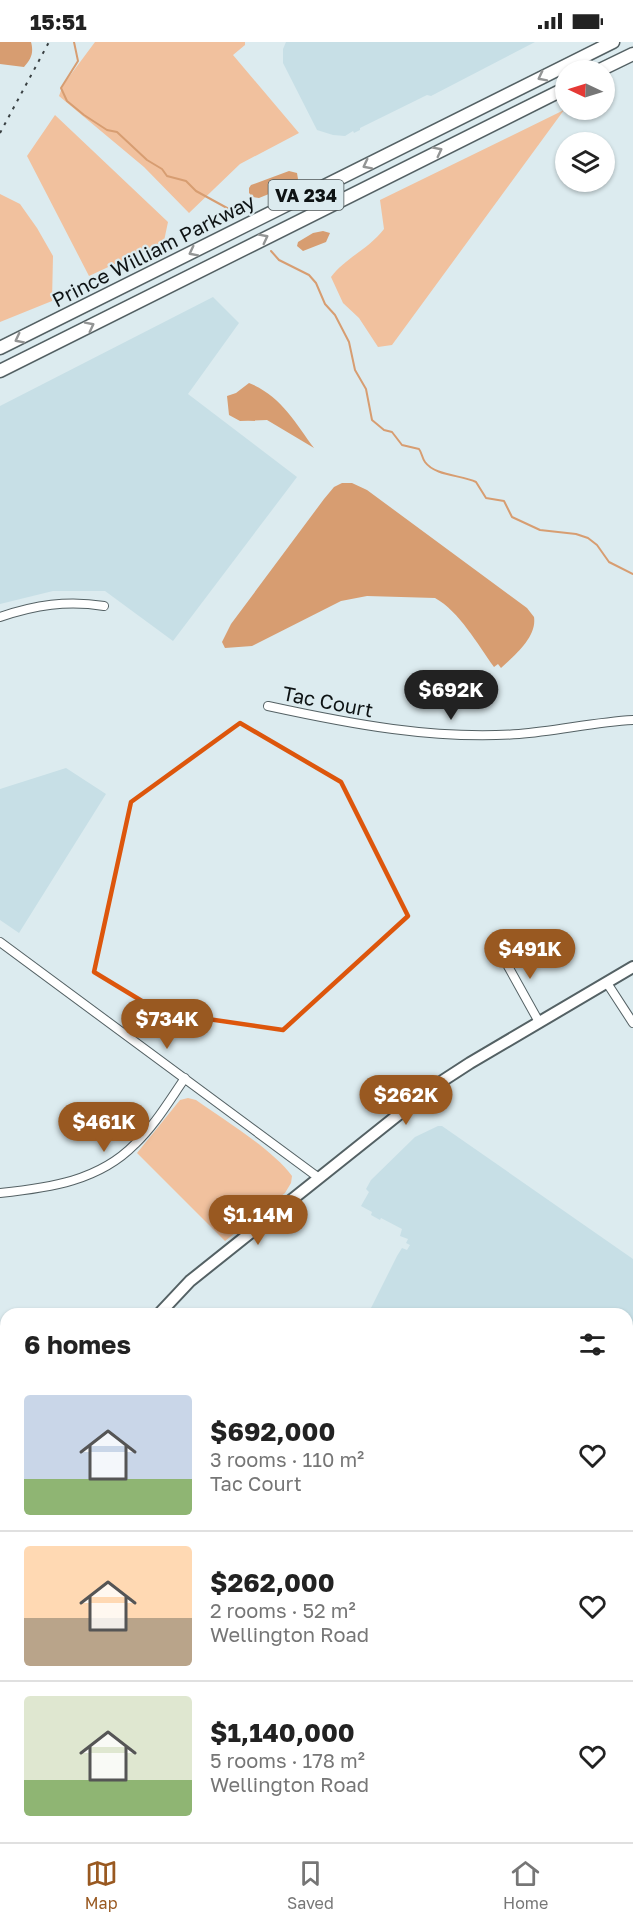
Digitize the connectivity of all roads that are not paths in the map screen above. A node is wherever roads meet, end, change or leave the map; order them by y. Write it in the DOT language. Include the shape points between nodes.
graph roads {
  1 [pos="613,42"];
  2 [pos="633,54"];
  3 [pos="615,63"];
  4 [pos="555,94"];
  5 [pos="0,348"];
  6 [pos="0,371"];
  7 [pos="104,606"];
  8 [pos="0,617"];
  9 [pos="268,706"];
  10 [pos="633,720"];
  11 [pos="0,942"];
  12 [pos="499,950"];
  13 [pos="633,967"];
  14 [pos="607,983"];
  15 [pos="539,1022"];
  16 [pos="633,1023"];
  17 [pos="185,1078"];
  18 [pos="319,1178"];
  19 [pos="0,1193"];
  20 [pos="165,1308"];
  1 -- 5 [label="highway, Prince William Parkway / VA 234, one-way"];
  2 -- 3 [label="highway"];
  6 -- 4 [label="highway, Prince William Parkway / VA 234, one-way"];
  7 -- 8 [label="street" via="43,604"];
  9 -- 10 [label="street, Tac Court" via="384,729 452,734 518,734"];
  11 -- 17 [label="street"];
  12 -- 15 [label="street"];
  13 -- 14 [label="main road"];
  14 -- 15 [label="main road"];
  14 -- 16 [label="street"];
  15 -- 18 [label="main road" via="447,1077"];
  17 -- 18 [label="street"];
  17 -- 19 [label="street" via="135,1145 108,1166 53,1186"];
  18 -- 20 [label="main road" via="190,1281"];
}
